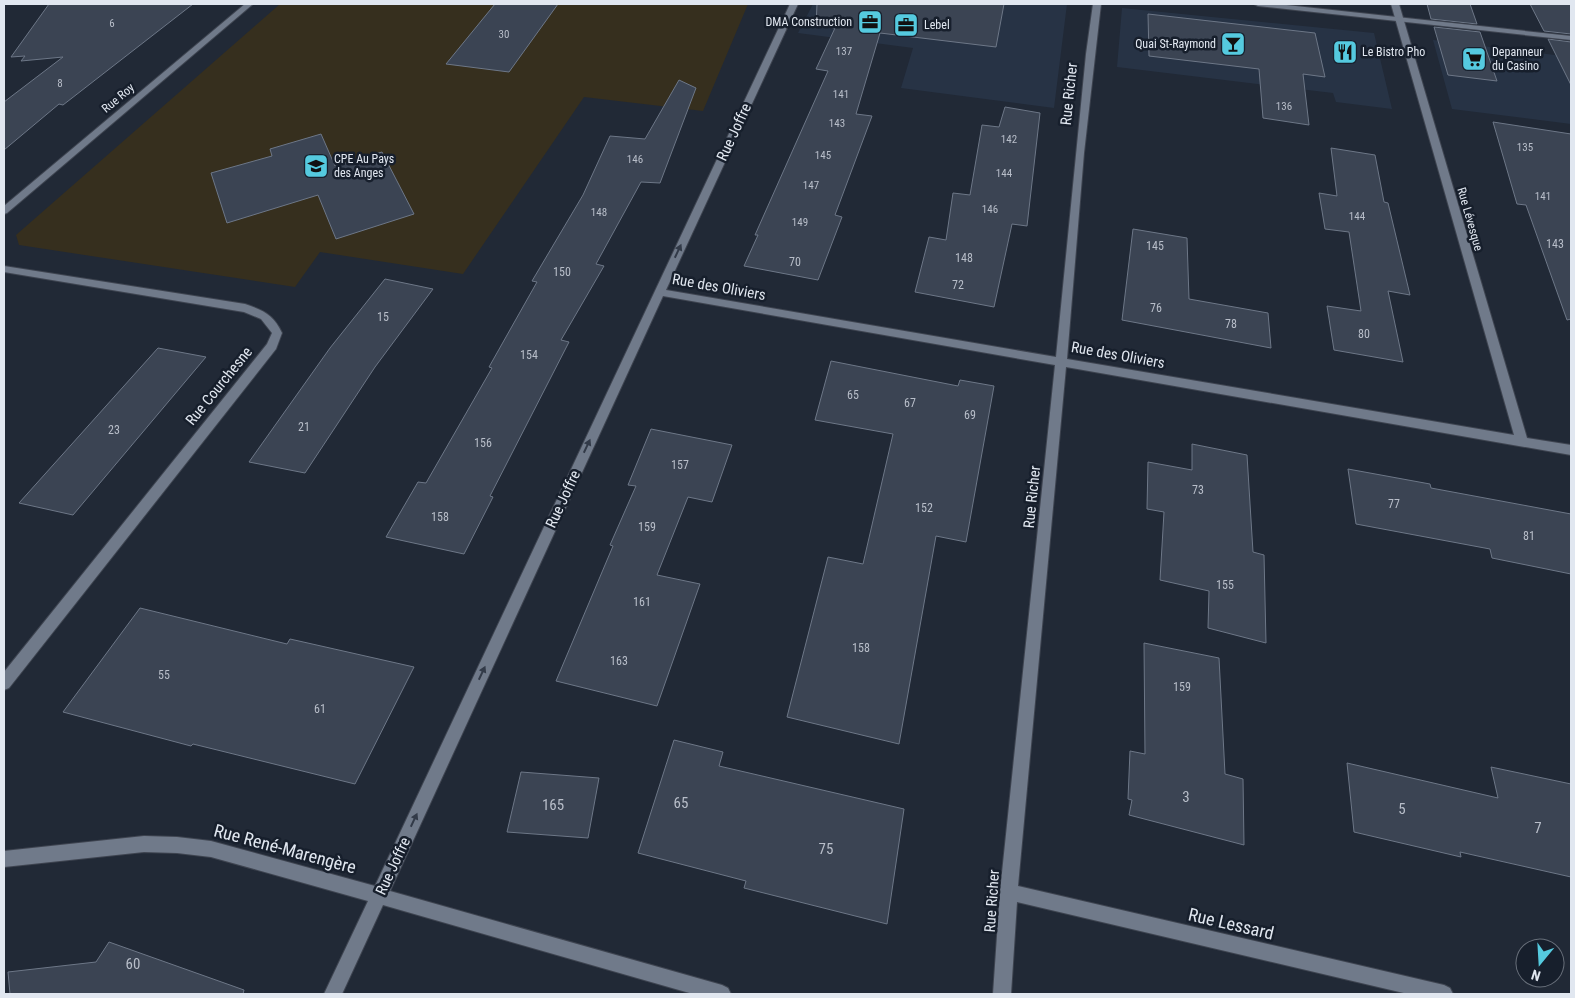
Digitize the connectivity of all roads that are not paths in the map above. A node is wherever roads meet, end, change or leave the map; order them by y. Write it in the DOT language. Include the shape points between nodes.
graph roads {
  1 [pos="249,4"];
  2 [pos="794,4"];
  3 [pos="1097,4"];
  4 [pos="1258,4"];
  5 [pos="1395,4"];
  6 [pos="1400,19"];
  7 [pos="1571,38"];
  8 [pos="4,211"];
  9 [pos="4,269"];
  10 [pos="659,292"];
  11 [pos="1062,360"];
  12 [pos="1522,442"];
  13 [pos="1571,450"];
  14 [pos="4,683"];
  15 [pos="4,859"];
  16 [pos="1008,892"];
  17 [pos="378,896"];
  18 [pos="333,994"];
  19 [pos="722,994"];
  20 [pos="1002,994"];
  21 [pos="1444,994"];
  1 -- 8 [label="street, Rue Roy"];
  10 -- 2 [label="street, Rue Joffre, one-way"];
  3 -- 11 [label="street, Rue Richer" via="1082,128"];
  4 -- 6 [label="street"];
  5 -- 6 [label="street, Rue Lévesque"];
  6 -- 7 [label="street"];
  6 -- 12 [label="street, Rue Lévesque"];
  9 -- 14 [label="street, Rue Courchesne" via="245,308 272,321 276,334 272,346"];
  10 -- 11 [label="street, Rue des Oliviers"];
  17 -- 10 [label="street, Rue Joffre, one-way"];
  11 -- 12 [label="street, Rue des Oliviers"];
  11 -- 16 [label="street, Rue Richer"];
  12 -- 13 [label="street, Rue des Oliviers"];
  15 -- 17 [label="street, Rue René-Marengère" via="144,844 177,845 211,849"];
  16 -- 20 [label="street, Rue Richer"];
  16 -- 21 [label="street, Rue Lessard"];
  17 -- 18 [label="street, Rue Joffre"];
  17 -- 19 [label="street, Rue René-Marengère"];
}
